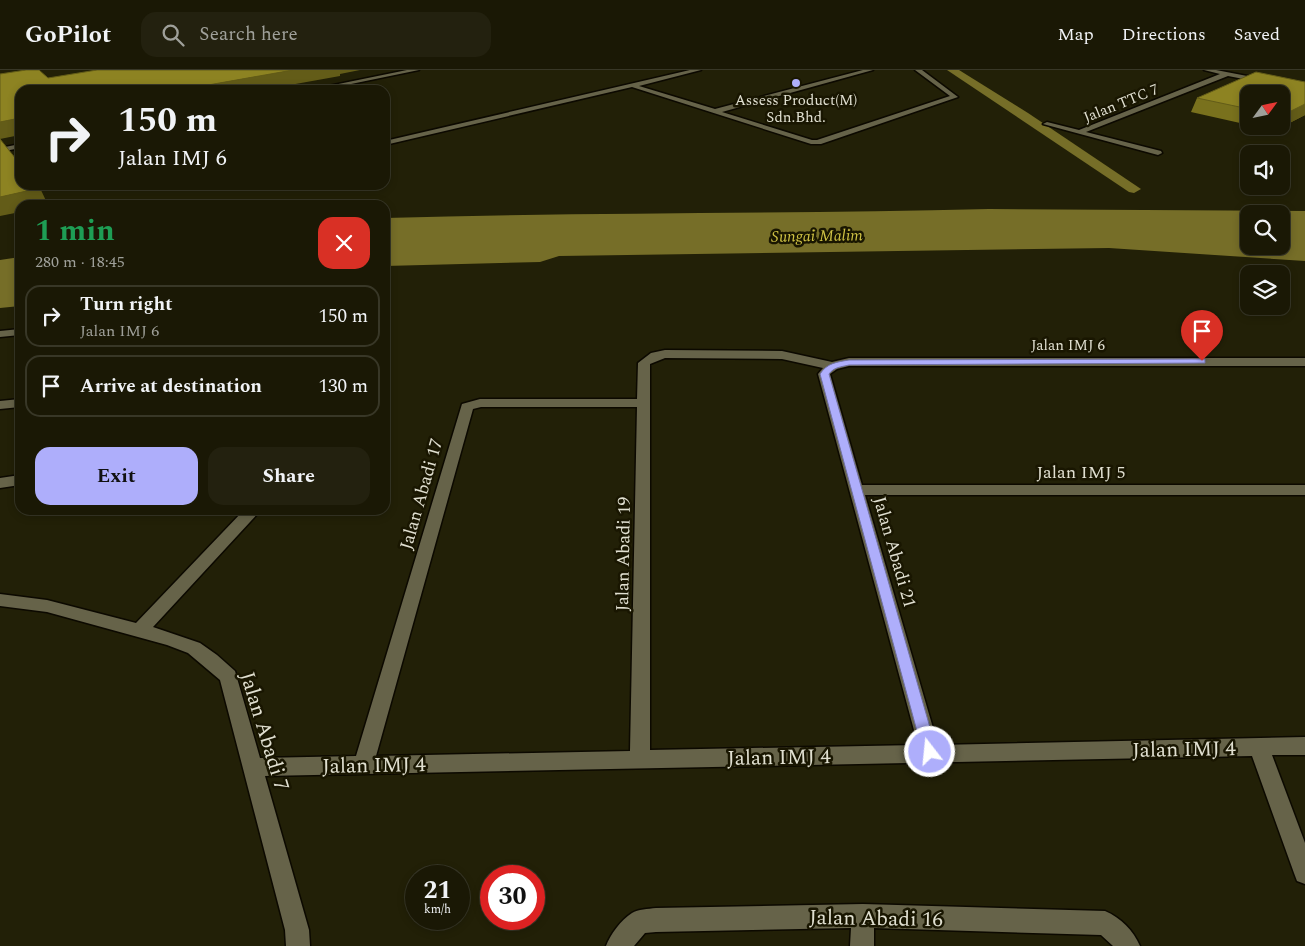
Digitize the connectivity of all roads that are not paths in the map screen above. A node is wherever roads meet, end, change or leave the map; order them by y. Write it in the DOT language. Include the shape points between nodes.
graph roads {
  1 [pos="416,70"];
  2 [pos="698,70"];
  3 [pos="870,70"];
  4 [pos="918,70"];
  5 [pos="1207,70"];
  6 [pos="1227,74"];
  7 [pos="338,85"];
  8 [pos="631,86"];
  9 [pos="1305,89"];
  10 [pos="713,112"];
  11 [pos="1047,124"];
  12 [pos="1080,132"];
  13 [pos="390,142"];
  14 [pos="15,147"];
  15 [pos="0,150"];
  16 [pos="1158,153"];
  17 [pos="15,332"];
  18 [pos="0,334"];
  19 [pos="1305,362"];
  20 [pos="832,366"];
  21 [pos="645,403"];
  22 [pos="15,404"];
  23 [pos="0,406"];
  24 [pos="15,481"];
  25 [pos="0,483"];
  26 [pos="857,490"];
  27 [pos="1305,490"];
  28 [pos="247,515"];
  29 [pos="0,600"];
  30 [pos="140,630"];
  31 [pos="1305,746"];
  32 [pos="1259,747"];
  33 [pos="930,752"];
  34 [pos="640,759"];
  35 [pos="364,764"];
  36 [pos="252,767"];
  37 [pos="1305,873"];
  38 [pos="863,916"];
  39 [pos="620,943"];
  40 [pos="298,946"];
  41 [pos="862,946"];
  42 [pos="1128,946"];
  1 -- 7 [label="street"];
  2 -- 8 [label="street"];
  3 -- 10 [label="street"];
  4 -- 10 [label="street" via="955,97 818,142 803,141"];
  5 -- 6 [label="street"];
  6 -- 9 [label="street"];
  6 -- 12 [label="street, Jalan TTC 7"];
  8 -- 10 [label="street"];
  8 -- 13 [label="street"];
  11 -- 12 [label="street"];
  12 -- 16 [label="street"];
  14 -- 15 [label="street"];
  17 -- 18 [label="street"];
  19 -- 20 [label="street, Jalan IMJ 6" via="849,362"];
  20 -- 21 [label="street, Jalan Abadi 19" via="782,355 655,356 644,363"];
  20 -- 26 [label="street, Jalan Abadi 21" via="824,374"];
  21 -- 34 [label="street, Jalan Abadi 19"];
  21 -- 35 [label="street, Jalan Abadi 17" via="480,402 467,407"];
  22 -- 23 [label="street"];
  24 -- 25 [label="street"];
  26 -- 27 [label="street, Jalan IMJ 5"];
  26 -- 33 [label="street, Jalan Abadi 21"];
  28 -- 30 [label="street"];
  29 -- 30 [label="street, Jalan Abadi 7" via="47,606"];
  30 -- 36 [label="street, Jalan Abadi 7" via="194,648 228,676"];
  31 -- 32 [label="street, Jalan IMJ 4"];
  32 -- 33 [label="street, Jalan IMJ 4"];
  32 -- 37 [label="street"];
  33 -- 34 [label="street, Jalan IMJ 4" via="792,758"];
  34 -- 35 [label="street, Jalan IMJ 4"];
  35 -- 36 [label="street, Jalan IMJ 4"];
  36 -- 40 [label="street, Jalan Abadi 7" via="297,930"];
  38 -- 39 [label="street, Jalan Abadi 16" via="656,920 639,922"];
  38 -- 41 [label="street"];
  38 -- 42 [label="street, Jalan Abadi 16" via="1105,923 1120,934"];
}
